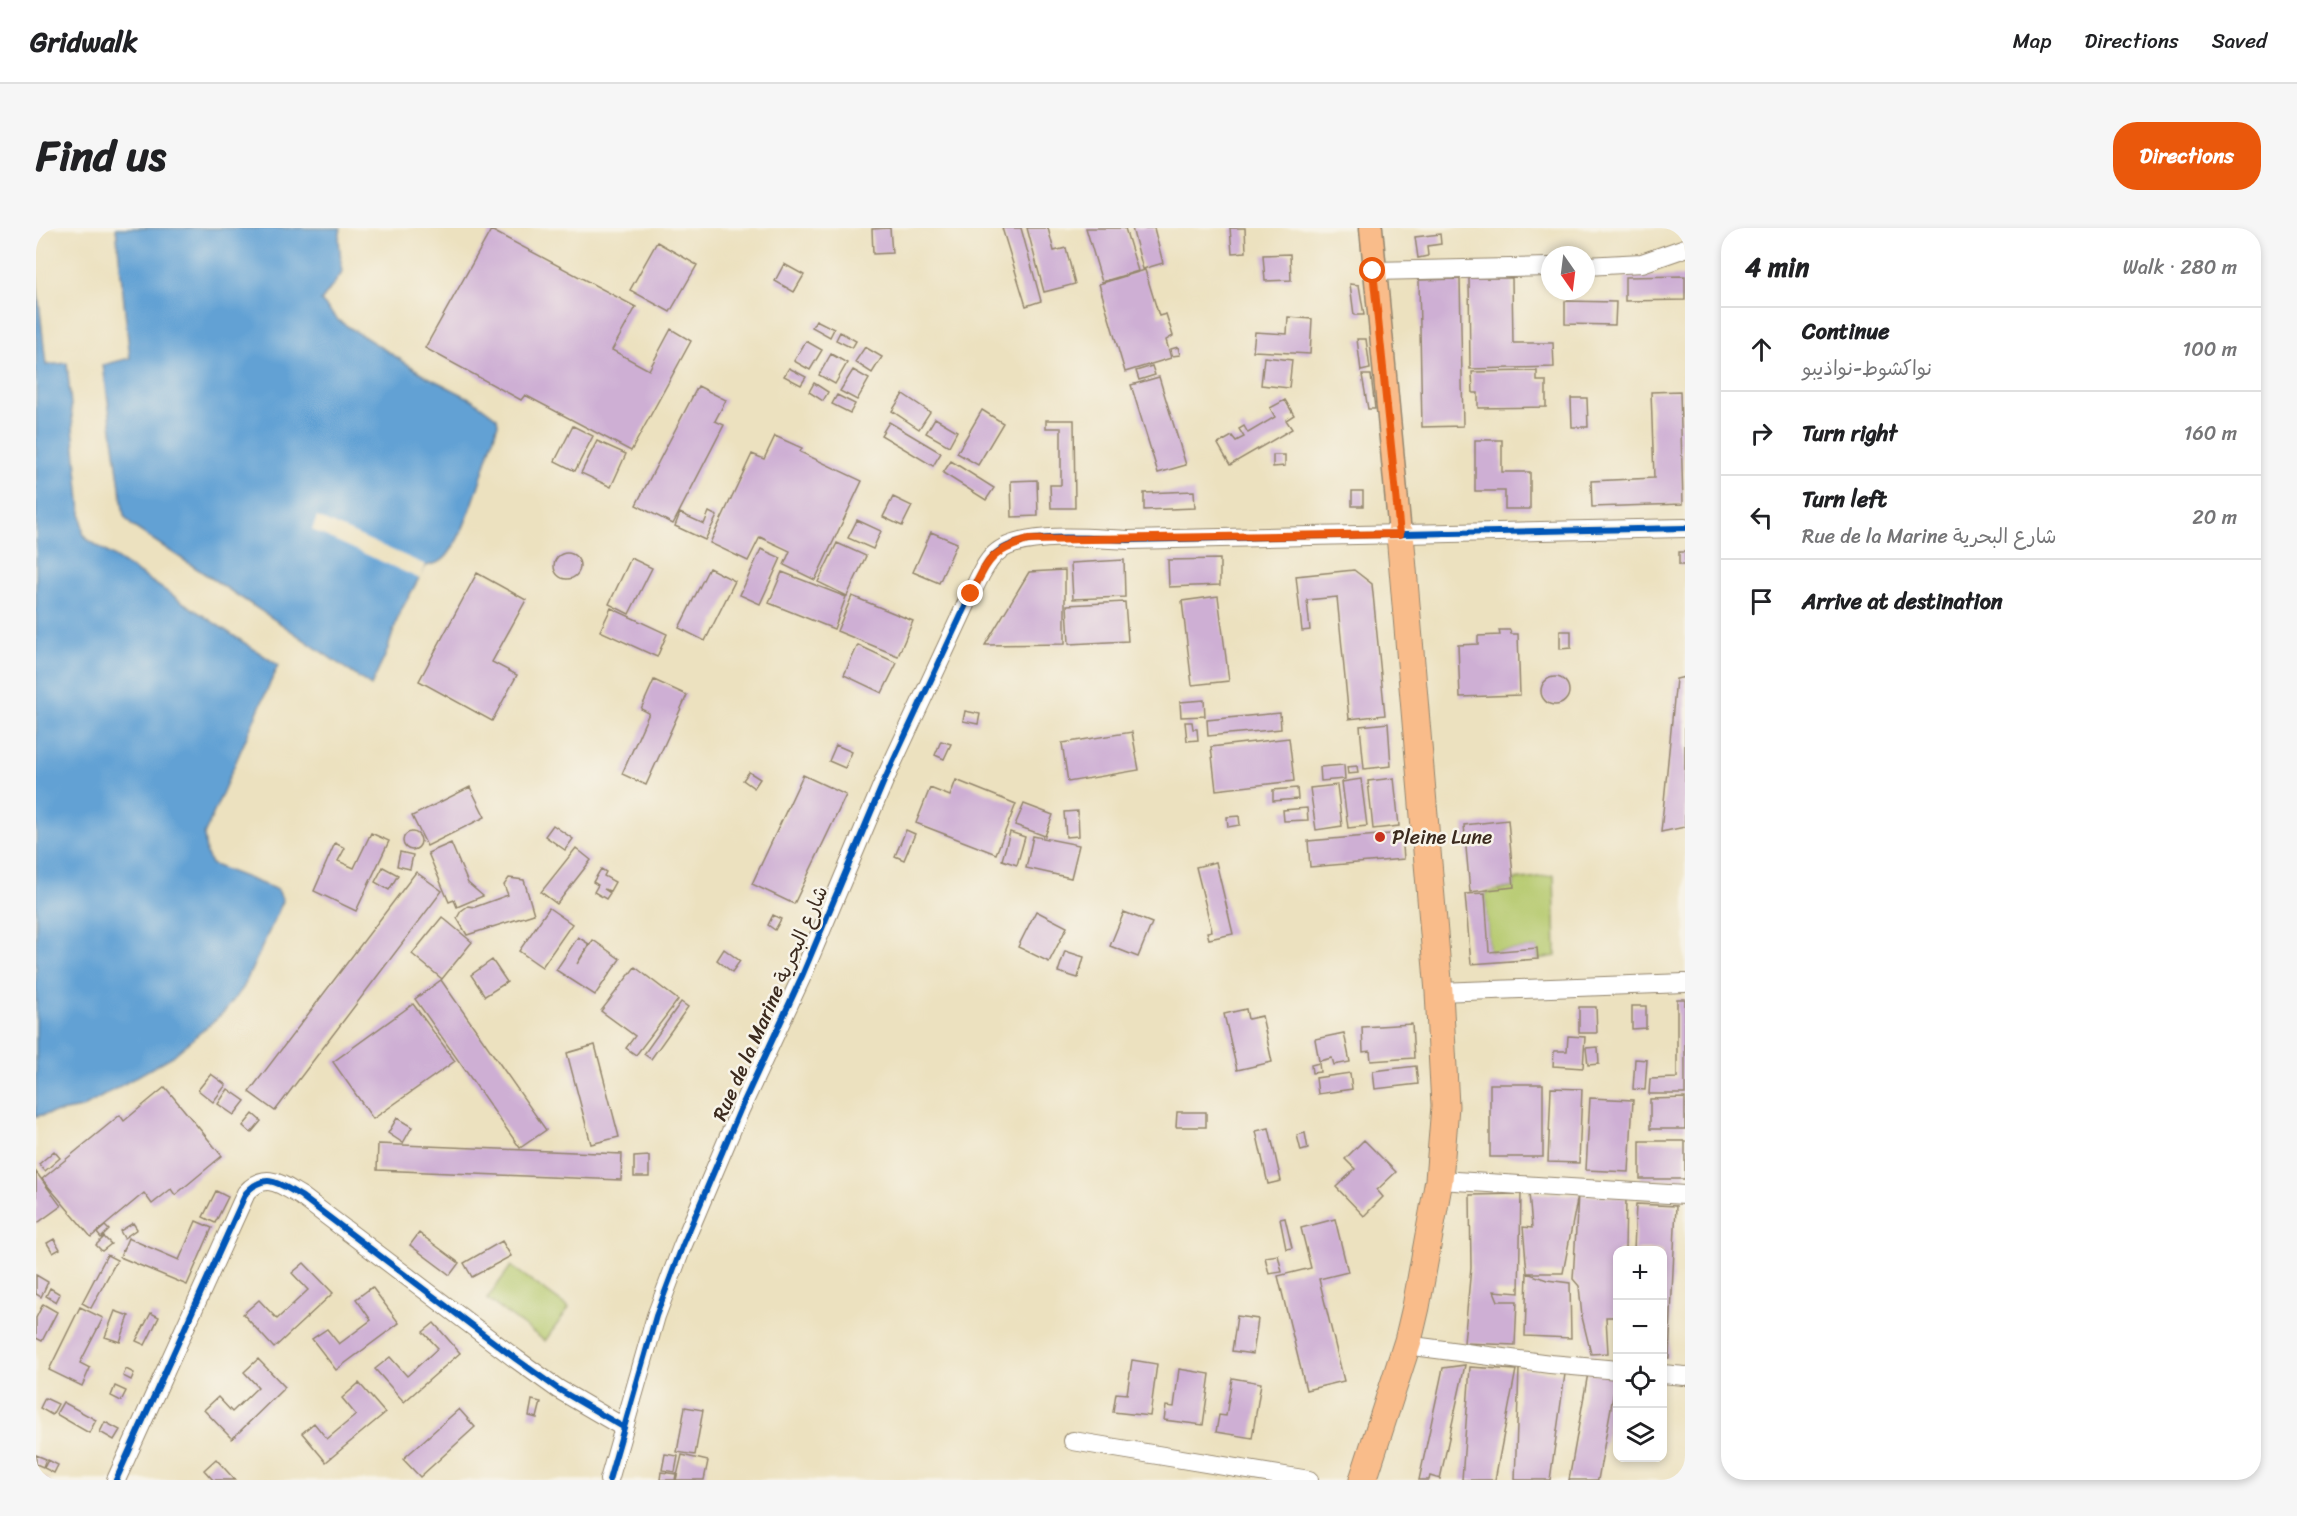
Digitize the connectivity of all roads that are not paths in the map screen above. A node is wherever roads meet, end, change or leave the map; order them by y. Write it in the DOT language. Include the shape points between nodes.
graph roads {
  1 [pos="1371,228"];
  2 [pos="1685,248"];
  3 [pos="1595,266"];
  4 [pos="1541,267"];
  5 [pos="1373,271"];
  6 [pos="1685,528"];
  7 [pos="1400,534"];
  8 [pos="1685,983"];
  9 [pos="1439,992"];
  10 [pos="1439,1180"];
  11 [pos="1685,1195"];
  12 [pos="1406,1345"];
  13 [pos="1613,1370"];
  14 [pos="1667,1374"];
  15 [pos="1685,1376"];
  16 [pos="623,1426"];
  17 [pos="1073,1441"];
  18 [pos="116,1480"];
  19 [pos="609,1480"];
  20 [pos="1309,1480"];
  21 [pos="1362,1480"];
  1 -- 5 [label="main road"];
  2 -- 3 [label="street" via="1641,263"];
  4 -- 5 [label="street"];
  5 -- 7 [label="main road"];
  6 -- 7 [label="street"];
  7 -- 9 [label="highway"];
  7 -- 16 [label="street, Rue de la Marine شارع البحرية" via="1049,538 1028,540 995,553 971,594 884,781 802,976 740,1110 656,1317"];
  8 -- 9 [label="street"];
  9 -- 10 [label="highway" via="1445,1106"];
  10 -- 11 [label="street"];
  10 -- 12 [label="highway"];
  12 -- 13 [label="street"];
  12 -- 21 [label="highway"];
  14 -- 15 [label="street"];
  16 -- 18 [label="street" via="558,1389 301,1196 265,1180 246,1193"];
  16 -- 19 [label="street, Rue de la Marine شارع البحرية"];
  17 -- 20 [label="street"];
}
